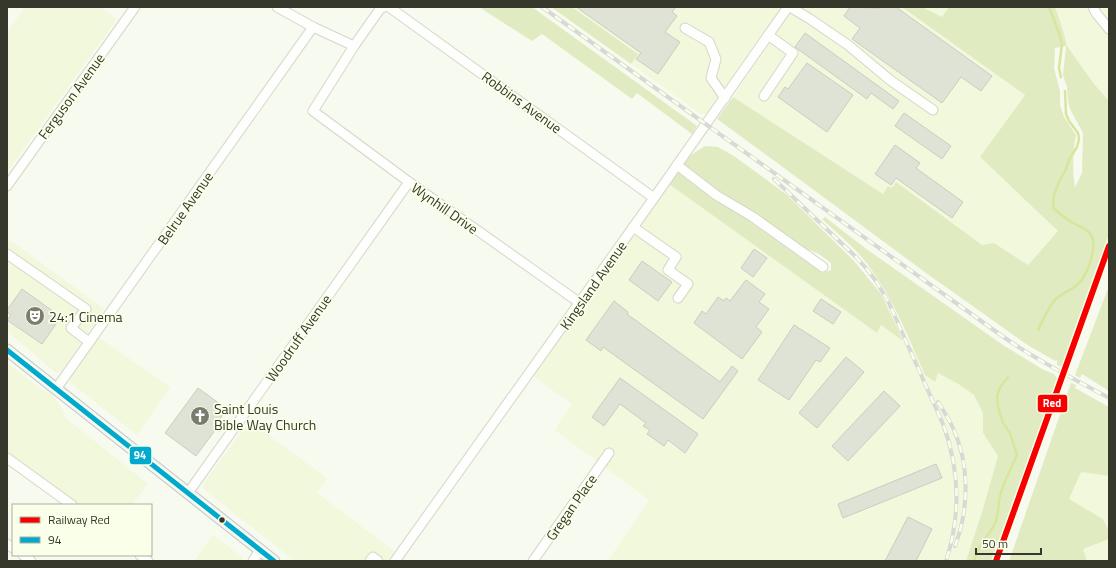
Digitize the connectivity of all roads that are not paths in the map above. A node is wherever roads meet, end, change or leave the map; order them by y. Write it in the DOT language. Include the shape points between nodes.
graph roads {
  1 [pos="135,7"];
  2 [pos="277,7"];
  3 [pos="384,7"];
  4 [pos="389,7"];
  5 [pos="789,7"];
  6 [pos="1093,7"];
  7 [pos="313,27"];
  8 [pos="685,28"];
  9 [pos="1109,29"];
  10 [pos="768,35"];
  11 [pos="354,46"];
  12 [pos="764,96"];
  13 [pos="725,98"];
  14 [pos="933,110"];
  15 [pos="677,165"];
  16 [pos="409,182"];
  17 [pos="7,186"];
  18 [pos="654,198"];
  19 [pos="633,228"];
  20 [pos="7,254"];
  21 [pos="823,267"];
  22 [pos="678,298"];
  23 [pos="580,303"];
  24 [pos="89,342"];
  25 [pos="7,350"];
  26 [pos="56,389"];
  27 [pos="609,453"];
  28 [pos="7,458"];
  29 [pos="188,493"];
  30 [pos="71,504"];
  31 [pos="260,550"];
  32 [pos="253,561"];
  33 [pos="274,561"];
  34 [pos="370,561"];
  35 [pos="378,561"];
  36 [pos="395,561"];
  37 [pos="533,561"];
  1 -- 17 [label="street, Ferguson Avenue"];
  2 -- 7 [label="street"];
  3 -- 11 [label="street"];
  4 -- 18 [label="street, Robbins Avenue"];
  5 -- 10 [label="street, Kingsland Avenue"];
  5 -- 14 [label="street" via="810,18 848,45 890,80"];
  6 -- 9 [label="street"];
  7 -- 11 [label="street"];
  7 -- 24 [label="street, Belrue Avenue"];
  8 -- 13 [label="street" via="709,42 716,59 711,78"];
  10 -- 12 [label="street" via="793,53"];
  10 -- 13 [label="street, Kingsland Avenue"];
  11 -- 16 [label="street, Wynhill Drive" via="313,111"];
  13 -- 15 [label="street, Kingsland Avenue"];
  15 -- 18 [label="street, Kingsland Avenue"];
  15 -- 21 [label="street" via="716,195 753,216"];
  16 -- 23 [label="street, Wynhill Drive"];
  16 -- 29 [label="street, Woodruff Avenue"];
  18 -- 19 [label="street, Kingsland Avenue"];
  19 -- 22 [label="street" via="676,257 668,270 688,284"];
  19 -- 23 [label="street, Kingsland Avenue"];
  20 -- 24 [label="street" via="86,309 71,328"];
  23 -- 36 [label="street, Kingsland Avenue"];
  24 -- 26 [label="street, Belrue Avenue"];
  25 -- 26 [label="main road"];
  26 -- 29 [label="main road"];
  27 -- 37 [label="street, Gregan Place"];
  28 -- 30 [label="street"];
  29 -- 31 [label="main road"];
  31 -- 32 [label="street"];
  31 -- 33 [label="main road"];
  34 -- 35 [label="street" via="373,557"];
}
